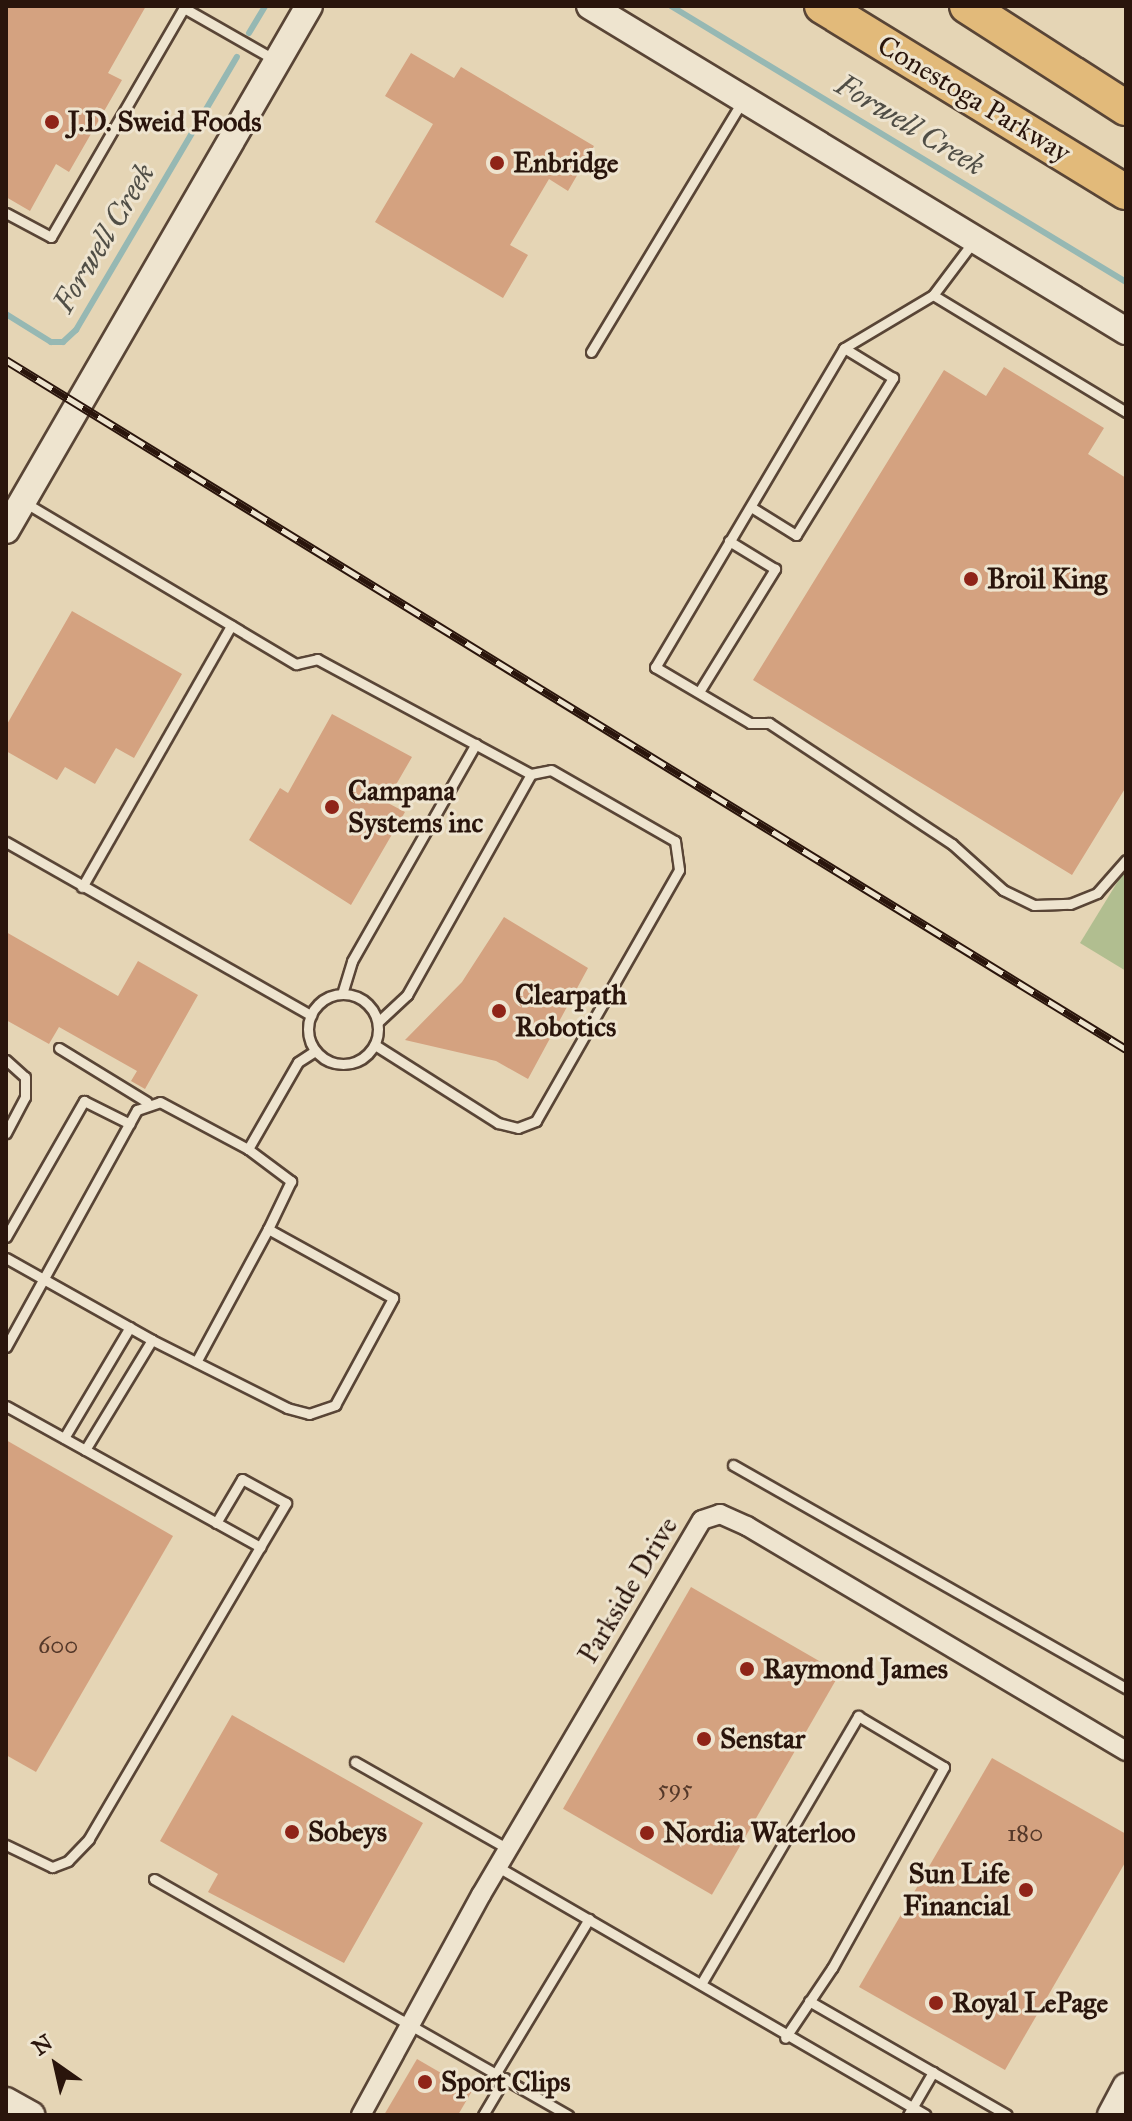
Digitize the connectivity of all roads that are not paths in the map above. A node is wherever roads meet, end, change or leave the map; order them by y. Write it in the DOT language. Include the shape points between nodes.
graph roads {
  1 [pos="309,6"];
  2 [pos="590,6"];
  3 [pos="822,6"];
  4 [pos="967,6"];
  5 [pos="185,7"];
  6 [pos="277,62"];
  7 [pos="744,99"];
  8 [pos="1126,108"];
  9 [pos="1126,192"];
  10 [pos="6,213"];
  11 [pos="975,239"];
  12 [pos="933,295"];
  13 [pos="1126,331"];
  14 [pos="844,348"];
  15 [pos="591,352"];
  16 [pos="1126,412"];
  17 [pos="23,502"];
  18 [pos="751,507"];
  19 [pos="6,530"];
  20 [pos="729,541"];
  21 [pos="231,626"];
  22 [pos="699,692"];
  23 [pos="476,744"];
  24 [pos="531,774"];
  25 [pos="6,842"];
  26 [pos="1126,860"];
  27 [pos="82,887"];
  28 [pos="342,994"];
  29 [pos="311,1015"];
  30 [pos="378,1022"];
  31 [pos="375,1045"];
  32 [pos="59,1048"];
  33 [pos="315,1051"];
  34 [pos="6,1060"];
  35 [pos="147,1102"];
  36 [pos="130,1124"];
  37 [pos="6,1133"];
  38 [pos="248,1149"];
  39 [pos="268,1229"];
  40 [pos="6,1237"];
  41 [pos="6,1259"];
  42 [pos="46,1280"];
  43 [pos="130,1327"];
  44 [pos="152,1340"];
  45 [pos="6,1347"];
  46 [pos="196,1362"];
  47 [pos="6,1406"];
  48 [pos="64,1438"];
  49 [pos="85,1450"];
  50 [pos="733,1465"];
  51 [pos="216,1523"];
  52 [pos="260,1547"];
  53 [pos="1126,1688"];
  54 [pos="1126,1751"];
  55 [pos="355,1762"];
  56 [pos="6,1845"];
  57 [pos="509,1849"];
  58 [pos="498,1867"];
  59 [pos="154,1879"];
  60 [pos="589,1919"];
  61 [pos="701,1984"];
  62 [pos="809,2001"];
  63 [pos="411,2025"];
  64 [pos="785,2038"];
  65 [pos="933,2072"];
  66 [pos="500,2076"];
  67 [pos="1126,2087"];
  68 [pos="6,2101"];
  69 [pos="910,2111"];
  70 [pos="31,2115"];
  71 [pos="361,2115"];
  72 [pos="483,2115"];
  73 [pos="568,2115"];
  74 [pos="925,2115"];
  75 [pos="1007,2115"];
  76 [pos="1111,2115"];
  1 -- 6 [label="street"];
  2 -- 7 [label="street"];
  3 -- 9 [label="highway, Conestoga Parkway"];
  4 -- 8 [label="highway"];
  5 -- 6 [label="lane"];
  5 -- 10 [label="lane" via="51,237"];
  6 -- 17 [label="street"];
  7 -- 11 [label="street"];
  7 -- 15 [label="lane"];
  11 -- 12 [label="lane"];
  11 -- 13 [label="street"];
  12 -- 14 [label="lane"];
  12 -- 16 [label="lane"];
  14 -- 18 [label="lane"];
  14 -- 18 [label="lane" via="893,378 796,535"];
  17 -- 19 [label="street"];
  17 -- 21 [label="lane"];
  18 -- 20 [label="lane"];
  20 -- 22 [label="lane" via="655,667"];
  20 -- 22 [label="lane" via="775,569"];
  21 -- 23 [label="lane" via="296,664 317,659"];
  21 -- 27 [label="lane"];
  22 -- 26 [label="lane" via="750,723 769,723 952,844 1003,890 1034,905 1070,904 1097,893"];
  23 -- 24 [label="lane"];
  23 -- 28 [label="lane" via="352,961"];
  24 -- 30 [label="lane" via="407,995"];
  24 -- 31 [label="lane" via="551,770 675,841 679,854 679,870 536,1121 518,1128 498,1123"];
  25 -- 27 [label="lane"];
  27 -- 29 [label="lane"];
  28 -- 29 [label="lane" via="323,1000"];
  28 -- 30 [label="lane" via="364,1001"];
  29 -- 33 [label="lane"];
  30 -- 31 [label="lane"];
  31 -- 33 [label="lane" via="345,1065"];
  32 -- 35 [label="lane"];
  33 -- 38 [label="lane" via="298,1062"];
  34 -- 37 [label="lane" via="25,1077 25,1097"];
  35 -- 36 [label="lane"];
  35 -- 38 [label="lane" via="160,1102"];
  36 -- 40 [label="lane" via="84,1101"];
  36 -- 42 [label="lane"];
  38 -- 39 [label="lane" via="291,1181"];
  39 -- 46 [label="lane"];
  39 -- 46 [label="lane" via="393,1298 335,1405 309,1414"];
  41 -- 42 [label="lane"];
  42 -- 43 [label="lane"];
  42 -- 45 [label="lane"];
  43 -- 44 [label="lane"];
  43 -- 48 [label="lane"];
  44 -- 46 [label="lane"];
  44 -- 49 [label="lane"];
  47 -- 48 [label="lane"];
  48 -- 49 [label="lane"];
  49 -- 51 [label="lane"];
  50 -- 53 [label="lane"];
  51 -- 52 [label="lane"];
  51 -- 52 [label="lane" via="242,1479 286,1503"];
  52 -- 56 [label="lane" via="89,1839 68,1861 52,1867"];
  54 -- 57 [label="street, Parkside Drive" via="840,1577 720,1514 702,1520"];
  55 -- 57 [label="lane"];
  57 -- 58 [label="street, Parkside Drive"];
  58 -- 60 [label="lane"];
  58 -- 63 [label="street, Parkside Drive"];
  59 -- 63 [label="lane"];
  60 -- 61 [label="lane"];
  60 -- 66 [label="lane"];
  61 -- 62 [label="lane" via="858,1716 944,1767"];
  61 -- 64 [label="lane"];
  62 -- 64 [label="lane"];
  62 -- 65 [label="lane"];
  63 -- 66 [label="lane"];
  63 -- 71 [label="street, Parkside Drive"];
  64 -- 69 [label="lane"];
  65 -- 69 [label="lane"];
  65 -- 75 [label="lane"];
  66 -- 72 [label="lane"];
  66 -- 73 [label="lane"];
  67 -- 76 [label="street"];
  68 -- 70 [label="street"];
  69 -- 74 [label="lane"];
}
